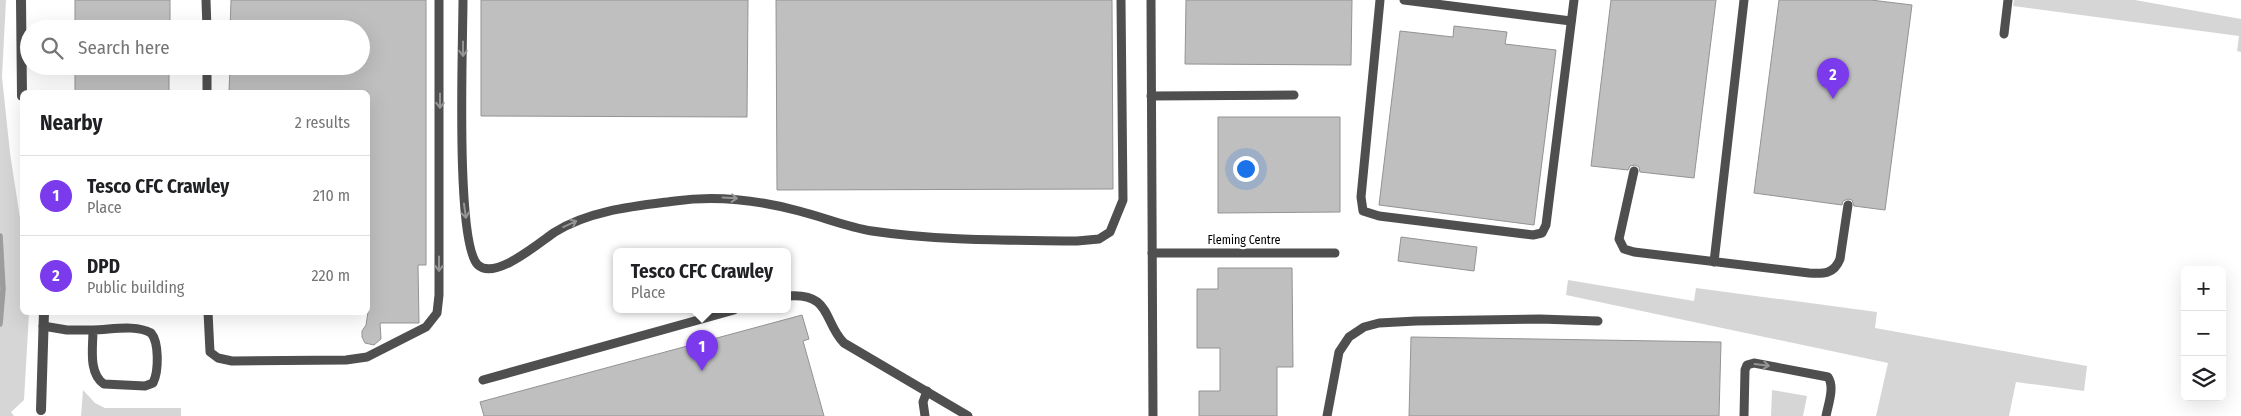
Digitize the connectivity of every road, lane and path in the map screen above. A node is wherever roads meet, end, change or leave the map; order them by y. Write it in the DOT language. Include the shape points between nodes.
graph roads {
  1 [pos="21,0"];
  2 [pos="206,0"];
  3 [pos="439,0"];
  4 [pos="463,0"];
  5 [pos="1121,0"];
  6 [pos="1151,0"];
  7 [pos="1380,0"];
  8 [pos="1404,0"];
  9 [pos="1574,0"];
  10 [pos="1744,0"];
  11 [pos="2008,0"];
  12 [pos="21,20"];
  13 [pos="206,20"];
  14 [pos="1571,20"];
  15 [pos="2004,34"];
  16 [pos="22,75"];
  17 [pos="207,75"];
  18 [pos="22,90"];
  19 [pos="207,90"];
  20 [pos="1294,95"];
  21 [pos="1151,96"];
  22 [pos="1634,171"];
  23 [pos="1848,205"];
  24 [pos="1152,253"];
  25 [pos="1335,253"];
  26 [pos="1714,262"];
  27 [pos="791,296"];
  28 [pos="723,313"];
  29 [pos="44,315"];
  30 [pos="208,315"];
  31 [pos="1598,321"];
  32 [pos="44,326"];
  33 [pos="93,330"];
  34 [pos="483,380"];
  35 [pos="927,391"];
  36 [pos="41,410"];
  37 [pos="925,416"];
  38 [pos="968,416"];
  39 [pos="1154,416"];
  40 [pos="1327,416"];
  41 [pos="1744,416"];
  42 [pos="1826,416"];
  1 -- 12 [label="street"];
  2 -- 13 [label="lane"];
  3 -- 30 [label="lane, one-way" via="439,302 431,322 407,338 361,358 329,361 226,360 214,357 209,349"];
  4 -- 5 [label="lane, one-way" via="463,200 472,256 479,266 488,269 508,264 556,231 585,218 695,198 753,201 858,228 901,235 1076,241 1104,237 1112,228 1123,196"];
  6 -- 21 [label="lane"];
  7 -- 14 [label="lane" via="1361,208 1379,216 1527,235 1542,233 1546,225"];
  8 -- 14 [label="lane"];
  9 -- 14 [label="lane"];
  10 -- 26 [label="lane"];
  11 -- 15 [label="lane"];
  16 -- 18 [label="street"];
  17 -- 19 [label="lane"];
  20 -- 21 [label="lane"];
  21 -- 24 [label="lane"];
  22 -- 26 [label="lane" via="1619,239 1624,249"];
  23 -- 26 [label="lane" via="1840,259 1837,266 1827,273"];
  24 -- 25 [label="lane, Fleming Centre"];
  24 -- 39 [label="lane"];
  27 -- 35 [label="lane" via="817,302 826,310 844,343"];
  28 -- 34 [label="lane"];
  29 -- 32 [label="street"];
  31 -- 40 [label="lane" via="1426,321 1389,322 1364,327 1341,347"];
  32 -- 33 [label="lane"];
  32 -- 36 [label="street"];
  33 -- 33 [label="lane" via="94,367 101,383 140,387 153,382 156,343 151,333 133,329"];
  35 -- 37 [label="lane" via="923,402"];
  35 -- 38 [label="lane"];
  41 -- 42 [label="lane, one-way" via="1745,370 1754,363 1828,377 1831,388"];
}
